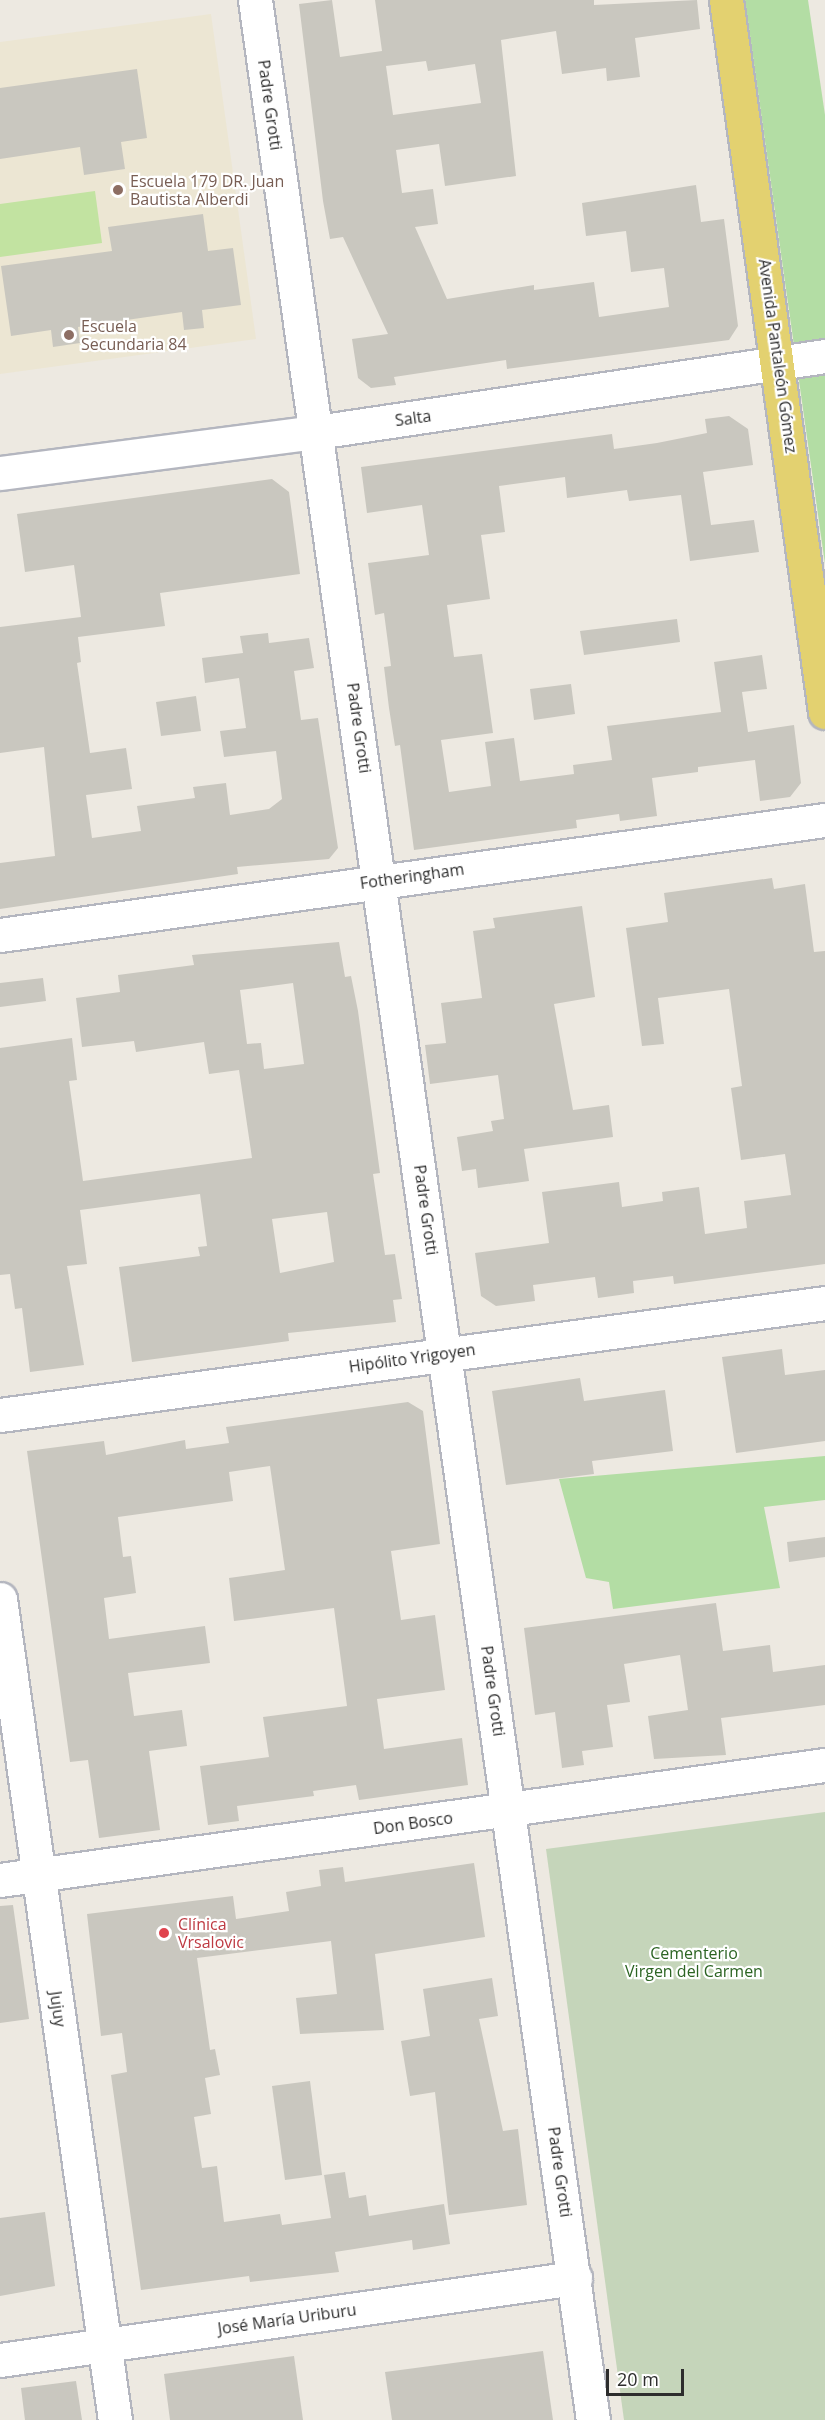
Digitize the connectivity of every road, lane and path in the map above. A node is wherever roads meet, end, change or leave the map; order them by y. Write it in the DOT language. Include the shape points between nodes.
graph roads {
  1 [pos="255,0"];
  2 [pos="726,0"];
  3 [pos="825,356"];
  4 [pos="780,363"];
  5 [pos="317,432"];
  6 [pos="0,473"];
  7 [pos="825,712"];
  8 [pos="825,820"];
  9 [pos="380,880"];
  10 [pos="0,935"];
  11 [pos="825,1303"];
  12 [pos="445,1353"];
  13 [pos="0,1415"];
  14 [pos="0,1599"];
  15 [pos="825,1765"];
  16 [pos="510,1809"];
  17 [pos="40,1875"];
  18 [pos="0,1880"];
  19 [pos="575,2278"];
  20 [pos="104,2346"];
  21 [pos="0,2360"];
  22 [pos="115,2420"];
  23 [pos="593,2420"];
  1 -- 5 [label="street, Padre Grotti"];
  2 -- 4 [label="main road, Avenida Pantaleón Gómez"];
  3 -- 4 [label="street, Salta"];
  4 -- 5 [label="street, Salta"];
  4 -- 7 [label="main road, Avenida Pantaleón Gómez"];
  5 -- 6 [label="street, Salta"];
  5 -- 9 [label="street, Padre Grotti"];
  8 -- 9 [label="street, Fotheringham"];
  9 -- 10 [label="street, Fotheringham"];
  9 -- 12 [label="street, Padre Grotti"];
  11 -- 12 [label="street, Hipólito Yrigoyen"];
  12 -- 13 [label="street, Hipólito Yrigoyen"];
  12 -- 16 [label="street, Padre Grotti"];
  14 -- 17 [label="street, Jujuy"];
  15 -- 16 [label="street, Don Bosco"];
  16 -- 17 [label="street, Don Bosco"];
  16 -- 19 [label="street, Padre Grotti"];
  17 -- 18 [label="street, Don Bosco"];
  17 -- 20 [label="street, Jujuy"];
  19 -- 20 [label="street, José María Uriburu"];
  19 -- 23 [label="street, Padre Grotti"];
  20 -- 21 [label="street, José María Uriburu"];
  20 -- 22 [label="street, Jujuy"];
}
